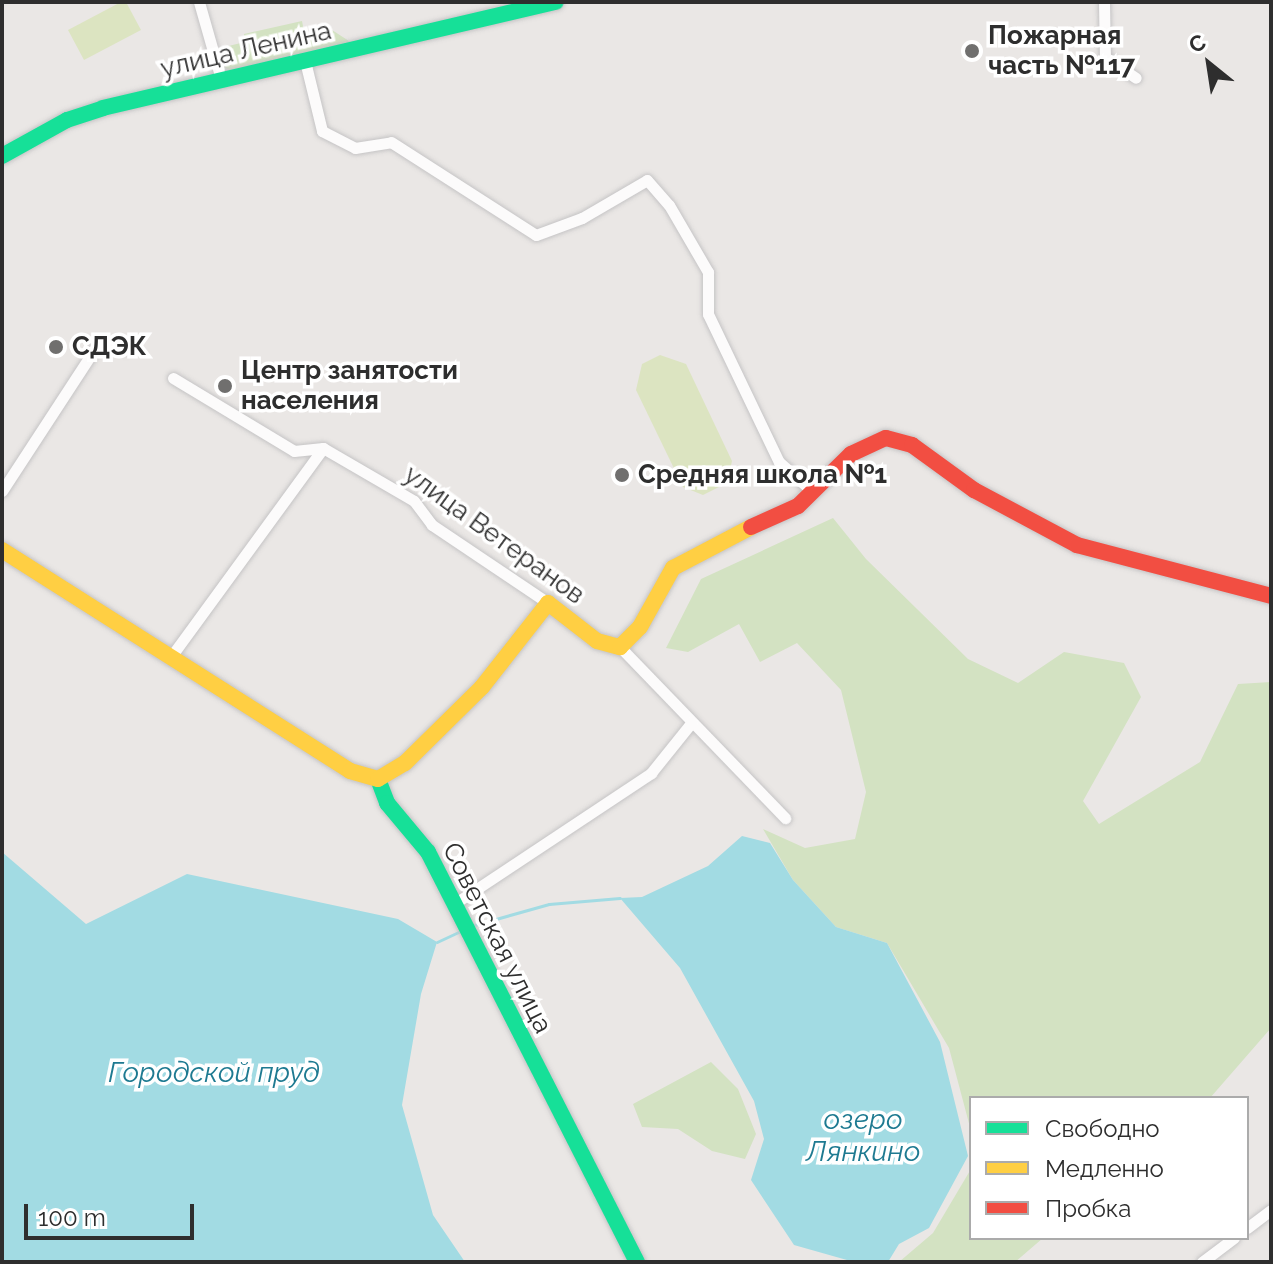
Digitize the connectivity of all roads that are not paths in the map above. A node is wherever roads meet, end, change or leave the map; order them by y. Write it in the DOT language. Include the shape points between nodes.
graph roads {
  1 [pos="199,2"];
  2 [pos="556,2"];
  3 [pos="1104,2"];
  4 [pos="516,7"];
  5 [pos="305,61"];
  6 [pos="1136,78"];
  7 [pos="221,79"];
  8 [pos="2,156"];
  9 [pos="126,348"];
  10 [pos="173,378"];
  11 [pos="323,448"];
  12 [pos="2,491"];
  13 [pos="812,491"];
  14 [pos="2,550"];
  15 [pos="1271,596"];
  16 [pos="548,603"];
  17 [pos="620,647"];
  18 [pos="170,658"];
  19 [pos="692,722"];
  20 [pos="378,779"];
  21 [pos="785,818"];
  22 [pos="454,904"];
  23 [pos="1271,1210"];
  24 [pos="1249,1226"];
  25 [pos="1231,1240"];
  26 [pos="637,1262"];
  27 [pos="1202,1262"];
  1 -- 7 [label="street"];
  2 -- 4 [label="street, улица Ленина"];
  3 -- 6 [label="street" via="1105,57"];
  4 -- 5 [label="street, улица Ленина"];
  5 -- 7 [label="street, улица Ленина"];
  5 -- 13 [label="street" via="322,131 355,148 391,142 536,235 582,218 647,180 669,205 708,272 708,314 779,462"];
  7 -- 8 [label="street, улица Ленина" via="67,120"];
  9 -- 12 [label="street" via="99,342"];
  10 -- 11 [label="street, улица Ветеранов" via="294,451"];
  11 -- 16 [label="street, улица Ветеранов" via="414,501 432,525"];
  11 -- 18 [label="street"];
  13 -- 15 [label="street" via="851,454 886,438 912,445 974,490 1077,545"];
  13 -- 17 [label="street" via="781,515 686,557 673,568 635,634"];
  14 -- 18 [label="street"];
  16 -- 17 [label="street, улица Ветеранов" via="597,641"];
  16 -- 20 [label="street" via="482,687 405,763"];
  17 -- 19 [label="street, улица Ветеранов"];
  18 -- 20 [label="street" via="350,771"];
  19 -- 21 [label="street, улица Ветеранов"];
  19 -- 22 [label="street" via="651,773"];
  20 -- 22 [label="street, Советская улица" via="387,803 428,852"];
  22 -- 26 [label="street, Советская улица"];
  23 -- 24 [label="street"];
  25 -- 27 [label="street"];
}
